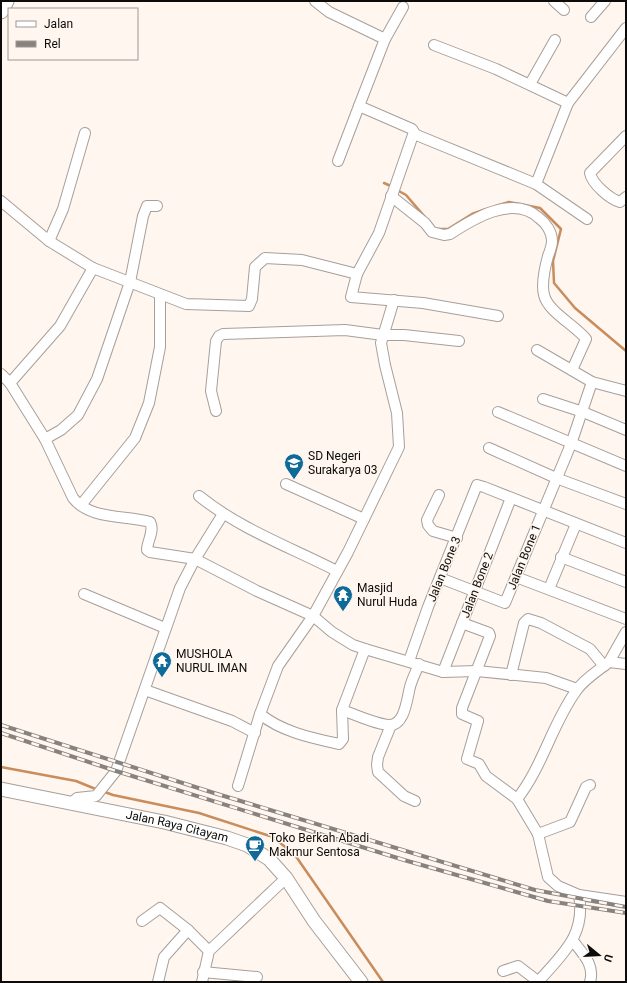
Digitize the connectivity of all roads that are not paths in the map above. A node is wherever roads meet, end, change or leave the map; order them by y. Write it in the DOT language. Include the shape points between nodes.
graph roads {
  1 [pos="6,1"];
  2 [pos="315,1"];
  3 [pos="554,1"];
  4 [pos="605,1"];
  5 [pos="403,7"];
  6 [pos="564,10"];
  7 [pos="1,11"];
  8 [pos="592,17"];
  9 [pos="626,28"];
  10 [pos="385,39"];
  11 [pos="555,40"];
  12 [pos="434,45"];
  13 [pos="530,84"];
  14 [pos="568,103"];
  15 [pos="359,106"];
  16 [pos="85,133"];
  17 [pos="414,134"];
  18 [pos="626,136"];
  19 [pos="338,161"];
  20 [pos="536,184"];
  21 [pos="391,196"];
  22 [pos="626,196"];
  23 [pos="1,201"];
  24 [pos="157,206"];
  25 [pos="587,219"];
  26 [pos="50,241"];
  27 [pos="93,268"];
  28 [pos="357,274"];
  29 [pos="130,282"];
  30 [pos="160,296"];
  31 [pos="394,300"];
  32 [pos="498,316"];
  33 [pos="383,335"];
  34 [pos="459,341"];
  35 [pos="537,350"];
  36 [pos="572,370"];
  37 [pos="1,374"];
  38 [pos="592,382"];
  39 [pos="10,383"];
  40 [pos="626,391"];
  41 [pos="543,399"];
  42 [pos="216,411"];
  43 [pos="498,412"];
  44 [pos="583,412"];
  45 [pos="626,430"];
  46 [pos="45,440"];
  47 [pos="571,444"];
  48 [pos="489,448"];
  49 [pos="626,466"];
  50 [pos="556,478"];
  51 [pos="286,484"];
  52 [pos="439,495"];
  53 [pos="199,496"];
  54 [pos="511,498"];
  55 [pos="626,504"];
  56 [pos="81,506"];
  57 [pos="543,511"];
  58 [pos="223,514"];
  59 [pos="364,519"];
  60 [pos="576,524"];
  61 [pos="457,538"];
  62 [pos="626,543"];
  63 [pos="561,557"];
  64 [pos="196,559"];
  65 [pos="337,571"];
  66 [pos="516,577"];
  67 [pos="440,578"];
  68 [pos="626,582"];
  69 [pos="549,589"];
  70 [pos="475,590"];
  71 [pos="84,594"];
  72 [pos="313,616"];
  73 [pos="626,619"];
  74 [pos="462,623"];
  75 [pos="165,628"];
  76 [pos="626,632"];
  77 [pos="365,650"];
  78 [pos="414,662"];
  79 [pos="606,664"];
  80 [pos="626,664"];
  81 [pos="477,671"];
  82 [pos="443,672"];
  83 [pos="511,675"];
  84 [pos="577,689"];
  85 [pos="145,690"];
  86 [pos="342,710"];
  87 [pos="260,714"];
  88 [pos="391,725"];
  89 [pos="255,733"];
  90 [pos="590,785"];
  91 [pos="238,786"];
  92 [pos="1,789"];
  93 [pos="517,799"];
  94 [pos="415,801"];
  95 [pos="70,803"];
  96 [pos="538,834"];
  97 [pos="286,878"];
  98 [pos="579,895"];
  99 [pos="626,902"];
  100 [pos="142,921"];
  101 [pos="188,930"];
  102 [pos="573,941"];
  103 [pos="209,951"];
  104 [pos="503,971"];
  105 [pos="202,977"];
  106 [pos="257,977"];
  107 [pos="223,978"];
  108 [pos="158,982"];
  109 [pos="361,982"];
  110 [pos="538,982"];
  111 [pos="590,982"];
  1 -- 7 [label="highway"];
  2 -- 10 [label="street" via="321,8"];
  3 -- 6 [label="street"];
  4 -- 8 [label="street"];
  5 -- 10 [label="street"];
  9 -- 14 [label="street"];
  10 -- 15 [label="street"];
  11 -- 13 [label="street"];
  12 -- 13 [label="street"];
  13 -- 14 [label="street"];
  14 -- 20 [label="street"];
  15 -- 17 [label="street" via="412,129"];
  15 -- 19 [label="street"];
  16 -- 26 [label="street" via="63,209"];
  17 -- 20 [label="street"];
  17 -- 21 [label="street"];
  18 -- 22 [label="street" via="590,173 596,184 614,200 620,202"];
  20 -- 25 [label="street"];
  21 -- 28 [label="street" via="379,233"];
  21 -- 36 [label="street" via="425,223 432,232 444,235 484,214 507,209 530,211 544,222 551,233 552,242 546,267 544,297 552,308 586,339"];
  23 -- 26 [label="street"];
  24 -- 29 [label="street" via="147,206 143,216"];
  26 -- 27 [label="street"];
  27 -- 29 [label="street"];
  27 -- 39 [label="street" via="60,326"];
  28 -- 30 [label="street" via="302,260 265,258 255,267 249,306 186,304"];
  28 -- 31 [label="street" via="351,297"];
  29 -- 30 [label="street"];
  29 -- 46 [label="street" via="97,378 78,415"];
  30 -- 56 [label="street" via="160,346 149,403 135,438"];
  31 -- 32 [label="street"];
  31 -- 33 [label="street"];
  33 -- 34 [label="street"];
  33 -- 42 [label="street" via="345,330 223,334 216,341 211,391"];
  33 -- 59 [label="street" via="382,351 397,413 399,448"];
  35 -- 36 [label="street"];
  36 -- 38 [label="street"];
  37 -- 39 [label="street"];
  38 -- 40 [label="street"];
  38 -- 44 [label="street, Jalan Bone 1"];
  39 -- 46 [label="street"];
  41 -- 44 [label="street"];
  43 -- 47 [label="street"];
  44 -- 45 [label="street"];
  44 -- 47 [label="street, Jalan Bone 1"];
  46 -- 56 [label="street" via="73,498"];
  47 -- 49 [label="street"];
  47 -- 50 [label="street, Jalan Bone 1"];
  48 -- 50 [label="street"];
  50 -- 55 [label="street"];
  50 -- 57 [label="street, Jalan Bone 1"];
  51 -- 59 [label="street"];
  52 -- 61 [label="street" via="427,520 428,525 433,531"];
  53 -- 58 [label="street"];
  54 -- 57 [label="street"];
  54 -- 61 [label="street, Jalan Bone 3" via="484,487 475,487"];
  54 -- 70 [label="street, Jalan Bone 2"];
  56 -- 64 [label="street" via="92,511 150,522 152,526 147,550"];
  57 -- 60 [label="street"];
  57 -- 66 [label="street, Jalan Bone 1"];
  58 -- 64 [label="street"];
  58 -- 65 [label="street"];
  59 -- 65 [label="street"];
  60 -- 62 [label="street"];
  60 -- 63 [label="street"];
  61 -- 67 [label="street, Jalan Bone 3"];
  63 -- 68 [label="street"];
  63 -- 69 [label="street"];
  64 -- 72 [label="street" via="257,591"];
  64 -- 75 [label="street" via="180,588"];
  65 -- 72 [label="street"];
  66 -- 69 [label="street"];
  66 -- 70 [label="street, Jalan Bone 1" via="505,603"];
  67 -- 70 [label="street"];
  67 -- 78 [label="street, Jalan Bone 3"];
  69 -- 73 [label="street"];
  70 -- 74 [label="street, Jalan Bone 2"];
  71 -- 75 [label="street"];
  72 -- 77 [label="street" via="332,632"];
  72 -- 87 [label="street" via="278,666"];
  74 -- 81 [label="street" via="490,635"];
  74 -- 82 [label="street, Jalan Bone 2"];
  75 -- 85 [label="street"];
  76 -- 79 [label="street"];
  77 -- 78 [label="street"];
  77 -- 86 [label="street"];
  78 -- 82 [label="street"];
  78 -- 88 [label="street, Jalan Bone 3" via="404,712 399,721"];
  79 -- 80 [label="street"];
  79 -- 83 [label="street" via="590,650 528,619 524,624"];
  79 -- 84 [label="street"];
  81 -- 82 [label="street"];
  81 -- 83 [label="street"];
  81 -- 93 [label="street" via="462,708 462,714 478,721 466,759 478,764 486,776"];
  83 -- 84 [label="street" via="546,678"];
  84 -- 93 [label="street" via="567,704 539,765"];
  85 -- 89 [label="street" via="232,721"];
  85 -- 95 [label="street" via="116,771 96,796 78,798"];
  86 -- 87 [label="street" via="343,739 339,744 302,735"];
  86 -- 88 [label="street"];
  87 -- 89 [label="street"];
  88 -- 94 [label="street" via="378,757 378,772 404,796"];
  89 -- 91 [label="street"];
  90 -- 96 [label="street" via="586,787 570,822"];
  92 -- 95 [label="main road, Jalan Raya Citayam"];
  93 -- 96 [label="street"];
  95 -- 97 [label="main road, Jalan Raya Citayam" via="227,838 261,853"];
  96 -- 98 [label="street" via="548,877 558,886"];
  97 -- 103 [label="street"];
  97 -- 109 [label="main road, Jalan Raya Citayam" via="314,921"];
  98 -- 99 [label="street"];
  98 -- 102 [label="street" via="581,915"];
  100 -- 101 [label="street" via="160,908"];
  101 -- 103 [label="street"];
  101 -- 108 [label="street" via="164,957"];
  102 -- 110 [label="street"];
  102 -- 111 [label="street" via="591,965 593,973"];
  103 -- 105 [label="street"];
  104 -- 110 [label="street" via="518,966"];
  105 -- 107 [label="street"];
  106 -- 107 [label="street"];
}
